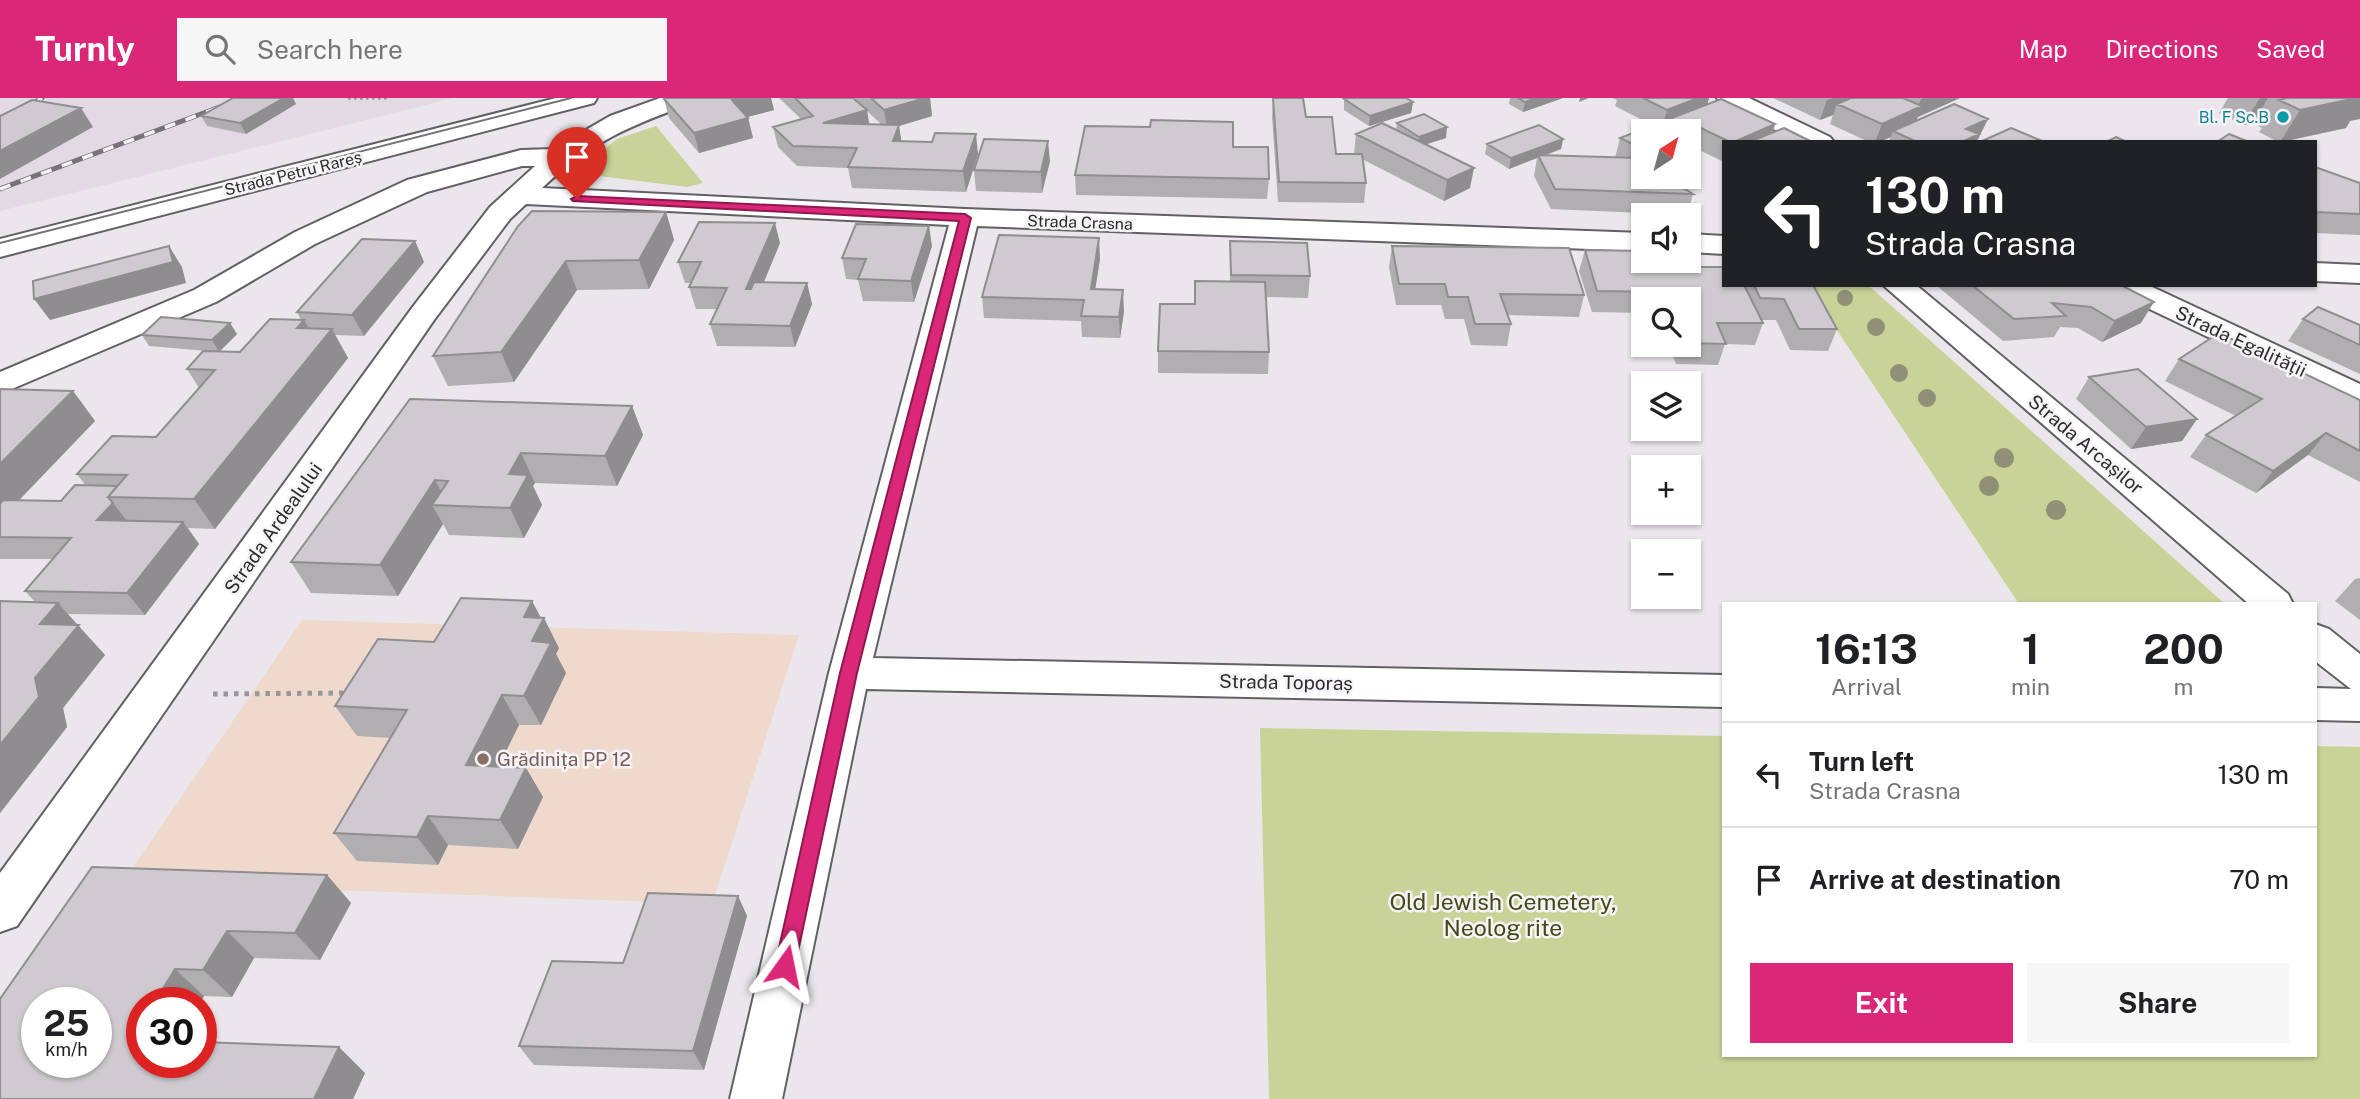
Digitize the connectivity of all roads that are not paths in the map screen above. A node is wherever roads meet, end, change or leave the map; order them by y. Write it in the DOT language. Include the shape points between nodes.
graph roads {
  1 [pos="520,98"];
  2 [pos="585,98"];
  3 [pos="684,98"];
  4 [pos="1729,98"];
  5 [pos="1817,140"];
  6 [pos="559,157"];
  7 [pos="517,195"];
  8 [pos="965,218"];
  9 [pos="0,229"];
  10 [pos="1631,242"];
  11 [pos="1701,244"];
  12 [pos="1722,245"];
  13 [pos="0,248"];
  14 [pos="2317,272"];
  15 [pos="2360,274"];
  16 [pos="1900,287"];
  17 [pos="2127,287"];
  18 [pos="0,384"];
  19 [pos="2360,397"];
  20 [pos="2272,602"];
  21 [pos="2317,641"];
  22 [pos="849,673"];
  23 [pos="2360,676"];
  24 [pos="1722,691"];
  25 [pos="2317,704"];
  26 [pos="2360,705"];
  27 [pos="0,911"];
  28 [pos="756,1099"];
  1 -- 9 [label="street, Strada Petru Rareș"];
  2 -- 13 [label="street, Strada Petru Rareș"];
  3 -- 6 [label="street" via="619,121"];
  4 -- 5 [label="street"];
  6 -- 7 [label="street, Strada Ardealului"];
  6 -- 18 [label="street" via="522,158 417,186 305,238 205,296"];
  7 -- 8 [label="street, Strada Crasna"];
  7 -- 27 [label="street, Strada Ardealului" via="424,314"];
  8 -- 10 [label="street, Strada Crasna"];
  8 -- 22 [label="street"];
  11 -- 12 [label="street"];
  14 -- 15 [label="street"];
  16 -- 20 [label="street, Strada Arcașilor"];
  17 -- 19 [label="street, Strada Egalității"];
  21 -- 23 [label="street"];
  22 -- 24 [label="street, Strada Toporaș"];
  22 -- 28 [label="street"];
  25 -- 26 [label="street"];
}
